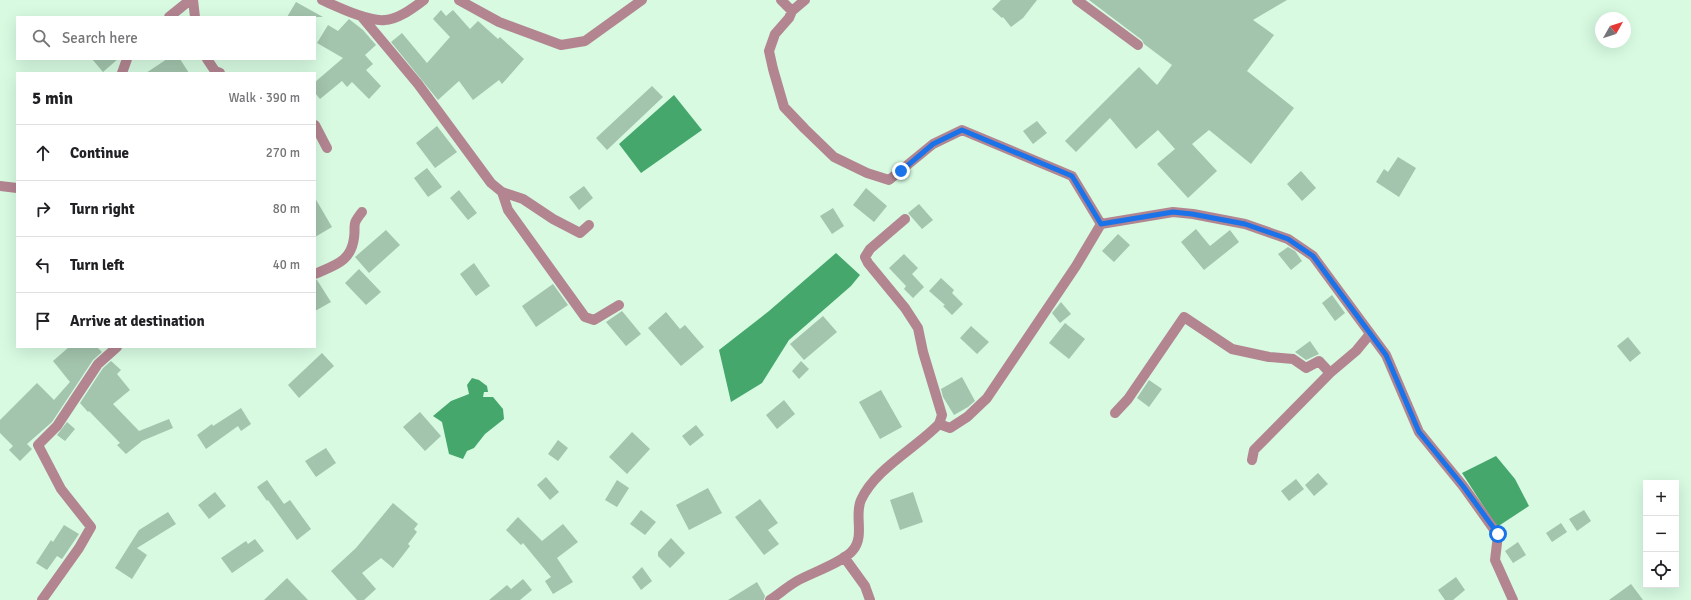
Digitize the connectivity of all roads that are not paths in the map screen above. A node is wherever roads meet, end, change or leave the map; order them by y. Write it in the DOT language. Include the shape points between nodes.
graph roads {
  1 [pos="190,0"];
  2 [pos="194,0"];
  3 [pos="322,0"];
  4 [pos="424,0"];
  5 [pos="459,0"];
  6 [pos="642,0"];
  7 [pos="781,0"];
  8 [pos="805,0"];
  9 [pos="1077,0"];
  10 [pos="792,11"];
  11 [pos="170,16"];
  12 [pos="195,16"];
  13 [pos="362,16"];
  14 [pos="1138,45"];
  15 [pos="127,60"];
  16 [pos="208,60"];
  17 [pos="122,72"];
  18 [pos="218,72"];
  19 [pos="316,127"];
  20 [pos="327,148"];
  21 [pos="0,186"];
  22 [pos="16,188"];
  23 [pos="502,192"];
  24 [pos="362,212"];
  25 [pos="905,219"];
  26 [pos="1101,224"];
  27 [pos="589,225"];
  28 [pos="316,274"];
  29 [pos="619,305"];
  30 [pos="1370,334"];
  31 [pos="115,348"];
  32 [pos="1330,373"];
  33 [pos="1116,413"];
  34 [pos="938,424"];
  35 [pos="1252,460"];
  36 [pos="844,557"];
  37 [pos="42,600"];
  38 [pos="770,600"];
  39 [pos="870,600"];
  40 [pos="1513,600"];
  1 -- 11 [label="street"];
  2 -- 12 [label="street"];
  3 -- 13 [label="street"];
  4 -- 13 [label="street" via="407,12 386,20"];
  5 -- 6 [label="street" via="499,22 561,45 585,41"];
  7 -- 10 [label="street"];
  8 -- 10 [label="street"];
  9 -- 14 [label="street"];
  10 -- 26 [label="street" via="775,34 769,51 778,87 784,106 834,157 867,173 889,180 933,144 962,130 1072,176"];
  13 -- 23 [label="street" via="418,84 491,183"];
  15 -- 17 [label="street"];
  16 -- 18 [label="street"];
  19 -- 20 [label="street"];
  21 -- 22 [label="street"];
  23 -- 27 [label="street" via="523,199 553,219 580,232"];
  23 -- 29 [label="street" via="508,210 585,317 594,320"];
  24 -- 28 [label="street" via="354,222 350,254 343,261"];
  25 -- 34 [label="street" via="870,249 865,257 918,328 942,415"];
  26 -- 30 [label="street" via="1173,212 1245,224 1288,239 1313,256"];
  26 -- 34 [label="street" via="1076,266 987,398 950,428"];
  30 -- 32 [label="street" via="1356,351"];
  30 -- 40 [label="street" via="1386,355 1419,432 1498,534 1495,560"];
  31 -- 37 [label="street" via="98,364 58,426 38,445 61,489 91,526 79,548"];
  32 -- 33 [label="street" via="1319,361 1306,368 1293,359 1232,349 1184,317"];
  32 -- 35 [label="street" via="1254,450"];
  34 -- 36 [label="street" via="869,486 860,501 858,540 853,550"];
  36 -- 38 [label="street" via="796,582"];
  36 -- 39 [label="street" via="865,586"];
}
